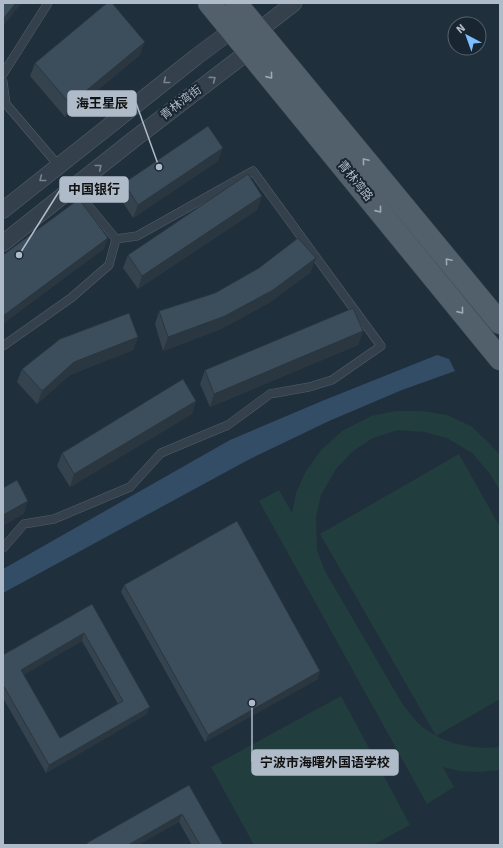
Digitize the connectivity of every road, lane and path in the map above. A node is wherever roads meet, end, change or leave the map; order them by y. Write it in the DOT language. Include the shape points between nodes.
graph roads {
  1 [pos="48,3"];
  2 [pos="210,3"];
  3 [pos="236,3"];
  4 [pos="294,3"];
  5 [pos="232,30"];
  6 [pos="258,31"];
  7 [pos="249,51"];
  8 [pos="3,74"];
  9 [pos="3,82"];
  10 [pos="59,166"];
  11 [pos="73,188"];
  12 [pos="3,210"];
  13 [pos="116,239"];
  14 [pos="3,243"];
  15 [pos="500,323"];
  16 [pos="3,346"];
  17 [pos="500,359"];
  18 [pos="3,548"];
  1 -- 8 [label="lane"];
  2 -- 5 [label="main road, 青林湾路"];
  3 -- 6 [label="main road, 青林湾路"];
  4 -- 6 [label="street, 青林湾街"];
  5 -- 6 [label="street"];
  5 -- 7 [label="main road, 青林湾路"];
  5 -- 10 [label="street, one-way"];
  6 -- 7 [label="street, 青林湾街"];
  15 -- 6 [label="main road, 青林湾路, one-way"];
  11 -- 7 [label="street, 青林湾街, one-way"];
  7 -- 17 [label="main road, 青林湾路, one-way"];
  9 -- 10 [label="lane" via="6,104"];
  10 -- 12 [label="street, one-way"];
  11 -- 13 [label="lane"];
  11 -- 14 [label="street, 青林湾街"];
  13 -- 16 [label="lane" via="109,265 71,298"];
  13 -- 18 [label="lane" via="137,236 253,171 381,346 332,380 270,394 228,426 161,453 130,487 54,519 24,524"];
}
